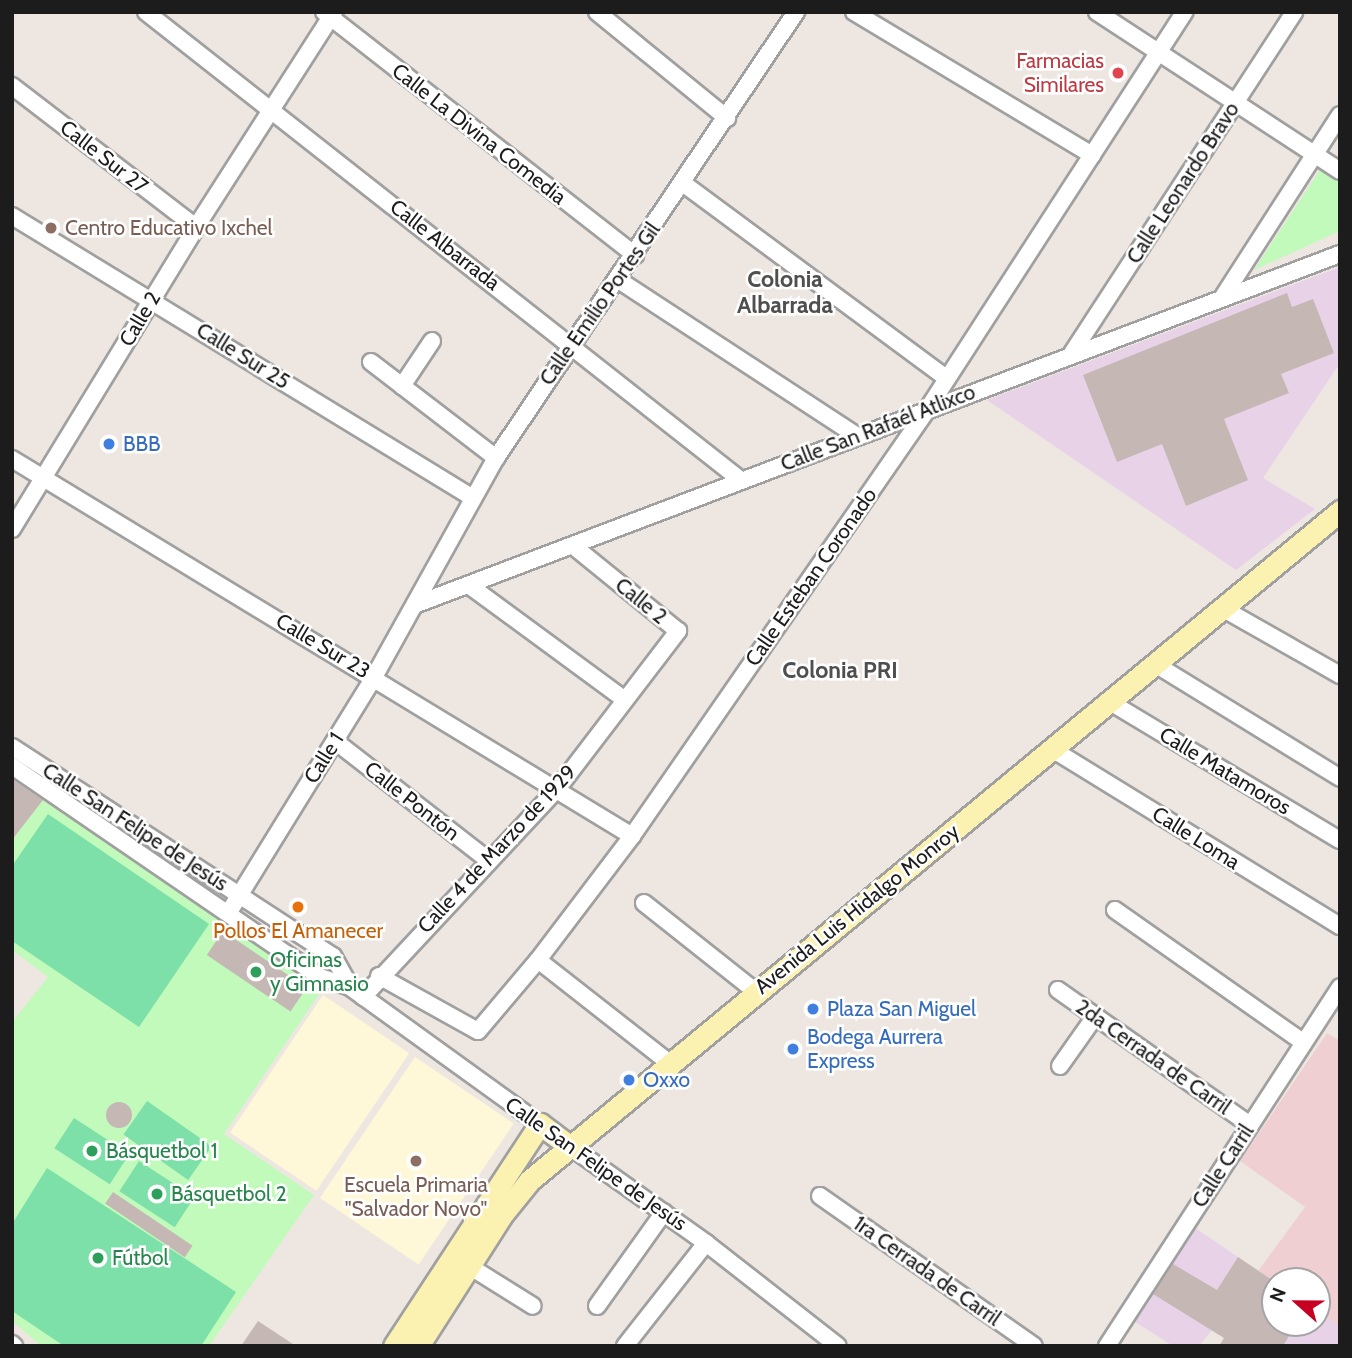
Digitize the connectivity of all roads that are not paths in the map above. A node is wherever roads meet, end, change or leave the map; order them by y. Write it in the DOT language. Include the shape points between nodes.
graph roads {
  1 [pos="146,12"];
  2 [pos="597,12"];
  3 [pos="796,12"];
  4 [pos="854,12"];
  5 [pos="1097,12"];
  6 [pos="1184,12"];
  7 [pos="1294,12"];
  8 [pos="330,14"];
  9 [pos="1157,55"];
  10 [pos="12,86"];
  11 [pos="1235,102"];
  12 [pos="270,110"];
  13 [pos="1340,115"];
  14 [pos="727,118"];
  15 [pos="1314,154"];
  16 [pos="1093,155"];
  17 [pos="1340,170"];
  18 [pos="684,184"];
  19 [pos="12,216"];
  20 [pos="196,227"];
  21 [pos="1340,254"];
  22 [pos="635,255"];
  23 [pos="617,279"];
  24 [pos="1224,295"];
  25 [pos="152,300"];
  26 [pos="432,341"];
  27 [pos="572,343"];
  28 [pos="1072,353"];
  29 [pos="371,362"];
  30 [pos="946,378"];
  31 [pos="402,386"];
  32 [pos="927,410"];
  33 [pos="855,435"];
  34 [pos="496,458"];
  35 [pos="12,459"];
  36 [pos="43,478"];
  37 [pos="742,481"];
  38 [pos="473,498"];
  39 [pos="1340,511"];
  40 [pos="12,530"];
  41 [pos="572,545"];
  42 [pos="470,586"];
  43 [pos="417,604"];
  44 [pos="1222,608"];
  45 [pos="678,631"];
  46 [pos="1155,664"];
  47 [pos="1340,674"];
  48 [pos="374,677"];
  49 [pos="624,699"];
  50 [pos="1110,702"];
  51 [pos="335,741"];
  52 [pos="12,747"];
  53 [pos="1052,750"];
  54 [pos="12,766"];
  55 [pos="1340,778"];
  56 [pos="558,788"];
  57 [pos="632,836"];
  58 [pos="1340,840"];
  59 [pos="489,861"];
  60 [pos="240,894"];
  61 [pos="644,903"];
  62 [pos="1115,910"];
  63 [pos="229,912"];
  64 [pos="1340,926"];
  65 [pos="538,960"];
  66 [pos="379,976"];
  67 [pos="1340,987"];
  68 [pos="1058,990"];
  69 [pos="755,991"];
  70 [pos="357,992"];
  71 [pos="1096,1015"];
  72 [pos="1303,1042"];
  73 [pos="673,1065"];
  74 [pos="1060,1066"];
  75 [pos="540,1124"];
  76 [pos="1249,1124"];
  77 [pos="571,1147"];
  78 [pos="820,1196"];
  79 [pos="664,1212"];
  80 [pos="706,1243"];
  81 [pos="469,1266"];
  82 [pos="533,1306"];
  83 [pos="597,1306"];
  84 [pos="394,1346"];
  85 [pos="418,1346"];
  86 [pos="625,1346"];
  87 [pos="838,1346"];
  88 [pos="1034,1346"];
  89 [pos="1107,1346"];
  1 -- 12 [label="street, Calle Albarrada"];
  2 -- 14 [label="street"];
  3 -- 14 [label="street, Calle Emilio Portes Gil"];
  4 -- 16 [label="street"];
  5 -- 9 [label="street"];
  6 -- 9 [label="street, Calle Esteban Coronado"];
  7 -- 11 [label="street, Calle Leonardo Bravo"];
  8 -- 12 [label="street, Calle 2"];
  8 -- 22 [label="street, Calle La Divina Comedia"];
  9 -- 11 [label="street"];
  9 -- 16 [label="street, Calle Esteban Coronado"];
  10 -- 20 [label="street, Calle Sur 27"];
  11 -- 15 [label="street"];
  11 -- 28 [label="street, Calle Leonardo Bravo"];
  12 -- 20 [label="street, Calle 2"];
  12 -- 27 [label="street, Calle Albarrada"];
  13 -- 15 [label="street"];
  14 -- 18 [label="street, Calle Emilio Portes Gil"];
  15 -- 17 [label="street"];
  15 -- 24 [label="street"];
  16 -- 30 [label="street, Calle Esteban Coronado"];
  18 -- 22 [label="street, Calle Emilio Portes Gil"];
  18 -- 30 [label="street"];
  19 -- 25 [label="street, Calle Sur 25"];
  20 -- 25 [label="street, Calle 2"];
  21 -- 24 [label="street, Calle San Rafaél Atlixco"];
  22 -- 23 [label="street, Calle Emilio Portes Gil"];
  23 -- 27 [label="street, Calle Emilio Portes Gil"];
  23 -- 33 [label="street"];
  24 -- 28 [label="street, Calle San Rafaél Atlixco"];
  25 -- 36 [label="street, Calle 2"];
  25 -- 38 [label="street, Calle Sur 25"];
  26 -- 31 [label="street"];
  27 -- 34 [label="street, Calle Emilio Portes Gil"];
  27 -- 37 [label="street, Calle Albarrada"];
  28 -- 32 [label="street, Calle San Rafaél Atlixco"];
  29 -- 31 [label="street"];
  30 -- 32 [label="street, Calle Esteban Coronado"];
  31 -- 34 [label="street"];
  32 -- 33 [label="street, Calle San Rafaél Atlixco"];
  32 -- 57 [label="street, Calle Esteban Coronado"];
  33 -- 37 [label="street, Calle San Rafaél Atlixco"];
  34 -- 38 [label="street, Calle Emilio Portes Gil"];
  35 -- 36 [label="street, Calle Sur 23"];
  36 -- 40 [label="street, Calle 2"];
  36 -- 48 [label="street, Calle Sur 23"];
  37 -- 41 [label="street, Calle San Rafaél Atlixco"];
  38 -- 43 [label="street, Calle Emilio Portes Gil"];
  39 -- 44 [label="street, Avenida Luis Hidalgo Monroy"];
  41 -- 42 [label="street, Calle San Rafaél Atlixco"];
  41 -- 45 [label="street, Calle 2"];
  42 -- 43 [label="street, Calle San Rafaél Atlixco"];
  42 -- 49 [label="street"];
  43 -- 48 [label="street, Calle 1"];
  44 -- 46 [label="street, Avenida Luis Hidalgo Monroy"];
  44 -- 47 [label="street"];
  45 -- 49 [label="street, Calle 4 de Marzo de 1929"];
  46 -- 50 [label="street, Avenida Luis Hidalgo Monroy"];
  46 -- 55 [label="street"];
  48 -- 51 [label="street, Calle 1"];
  48 -- 56 [label="street, Calle Sur 23"];
  49 -- 56 [label="street, Calle 4 de Marzo de 1929"];
  50 -- 53 [label="street, Avenida Luis Hidalgo Monroy"];
  50 -- 58 [label="street, Calle Matamoros"];
  51 -- 59 [label="street, Calle Pontón"];
  51 -- 60 [label="street, Calle 1"];
  52 -- 60 [label="street, Calle San Felipe de Jesús"];
  53 -- 64 [label="street, Calle Loma"];
  53 -- 69 [label="street, Avenida Luis Hidalgo Monroy"];
  54 -- 63 [label="street, Calle San Felipe de Jesús"];
  56 -- 57 [label="street, Calle Sur 23"];
  56 -- 59 [label="street, Calle 4 de Marzo de 1929"];
  57 -- 65 [label="street, Calle Esteban Coronado"];
  59 -- 66 [label="street, Calle 4 de Marzo de 1929"];
  60 -- 63 [label="street, Calle 1"];
  60 -- 70 [label="street, Calle San Felipe de Jesús" via="333,956"];
  61 -- 69 [label="street"];
  62 -- 72 [label="street"];
  63 -- 70 [label="street, Calle San Felipe de Jesús" via="320,977"];
  65 -- 66 [label="street, Calle Esteban Coronado" via="478,1031"];
  65 -- 73 [label="street"];
  66 -- 70 [label="street, Calle 4 de Marzo de 1929"];
  67 -- 72 [label="street, Calle Carril"];
  68 -- 71 [label="street, 2da Cerrada de Carril"];
  69 -- 73 [label="street, Avenida Luis Hidalgo Monroy"];
  70 -- 75 [label="street, Calle San Felipe de Jesús"];
  71 -- 74 [label="street"];
  71 -- 76 [label="street, 2da Cerrada de Carril"];
  72 -- 76 [label="street, Calle Carril"];
  73 -- 77 [label="street, Avenida Luis Hidalgo Monroy"];
  75 -- 77 [label="street, Calle San Felipe de Jesús"];
  75 -- 84 [label="street"];
  76 -- 89 [label="street, Calle Carril"];
  77 -- 79 [label="street, Calle San Felipe de Jesús"];
  77 -- 81 [label="street, Avenida Luis Hidalgo Monroy" via="514,1197"];
  78 -- 88 [label="street, 1ra Cerrada de Carril"];
  79 -- 80 [label="street, Calle San Felipe de Jesús"];
  79 -- 83 [label="street"];
  80 -- 86 [label="street"];
  80 -- 87 [label="street, Calle San Felipe de Jesús"];
  81 -- 82 [label="street"];
  81 -- 85 [label="street, Avenida Luis Hidalgo Monroy"];
}
